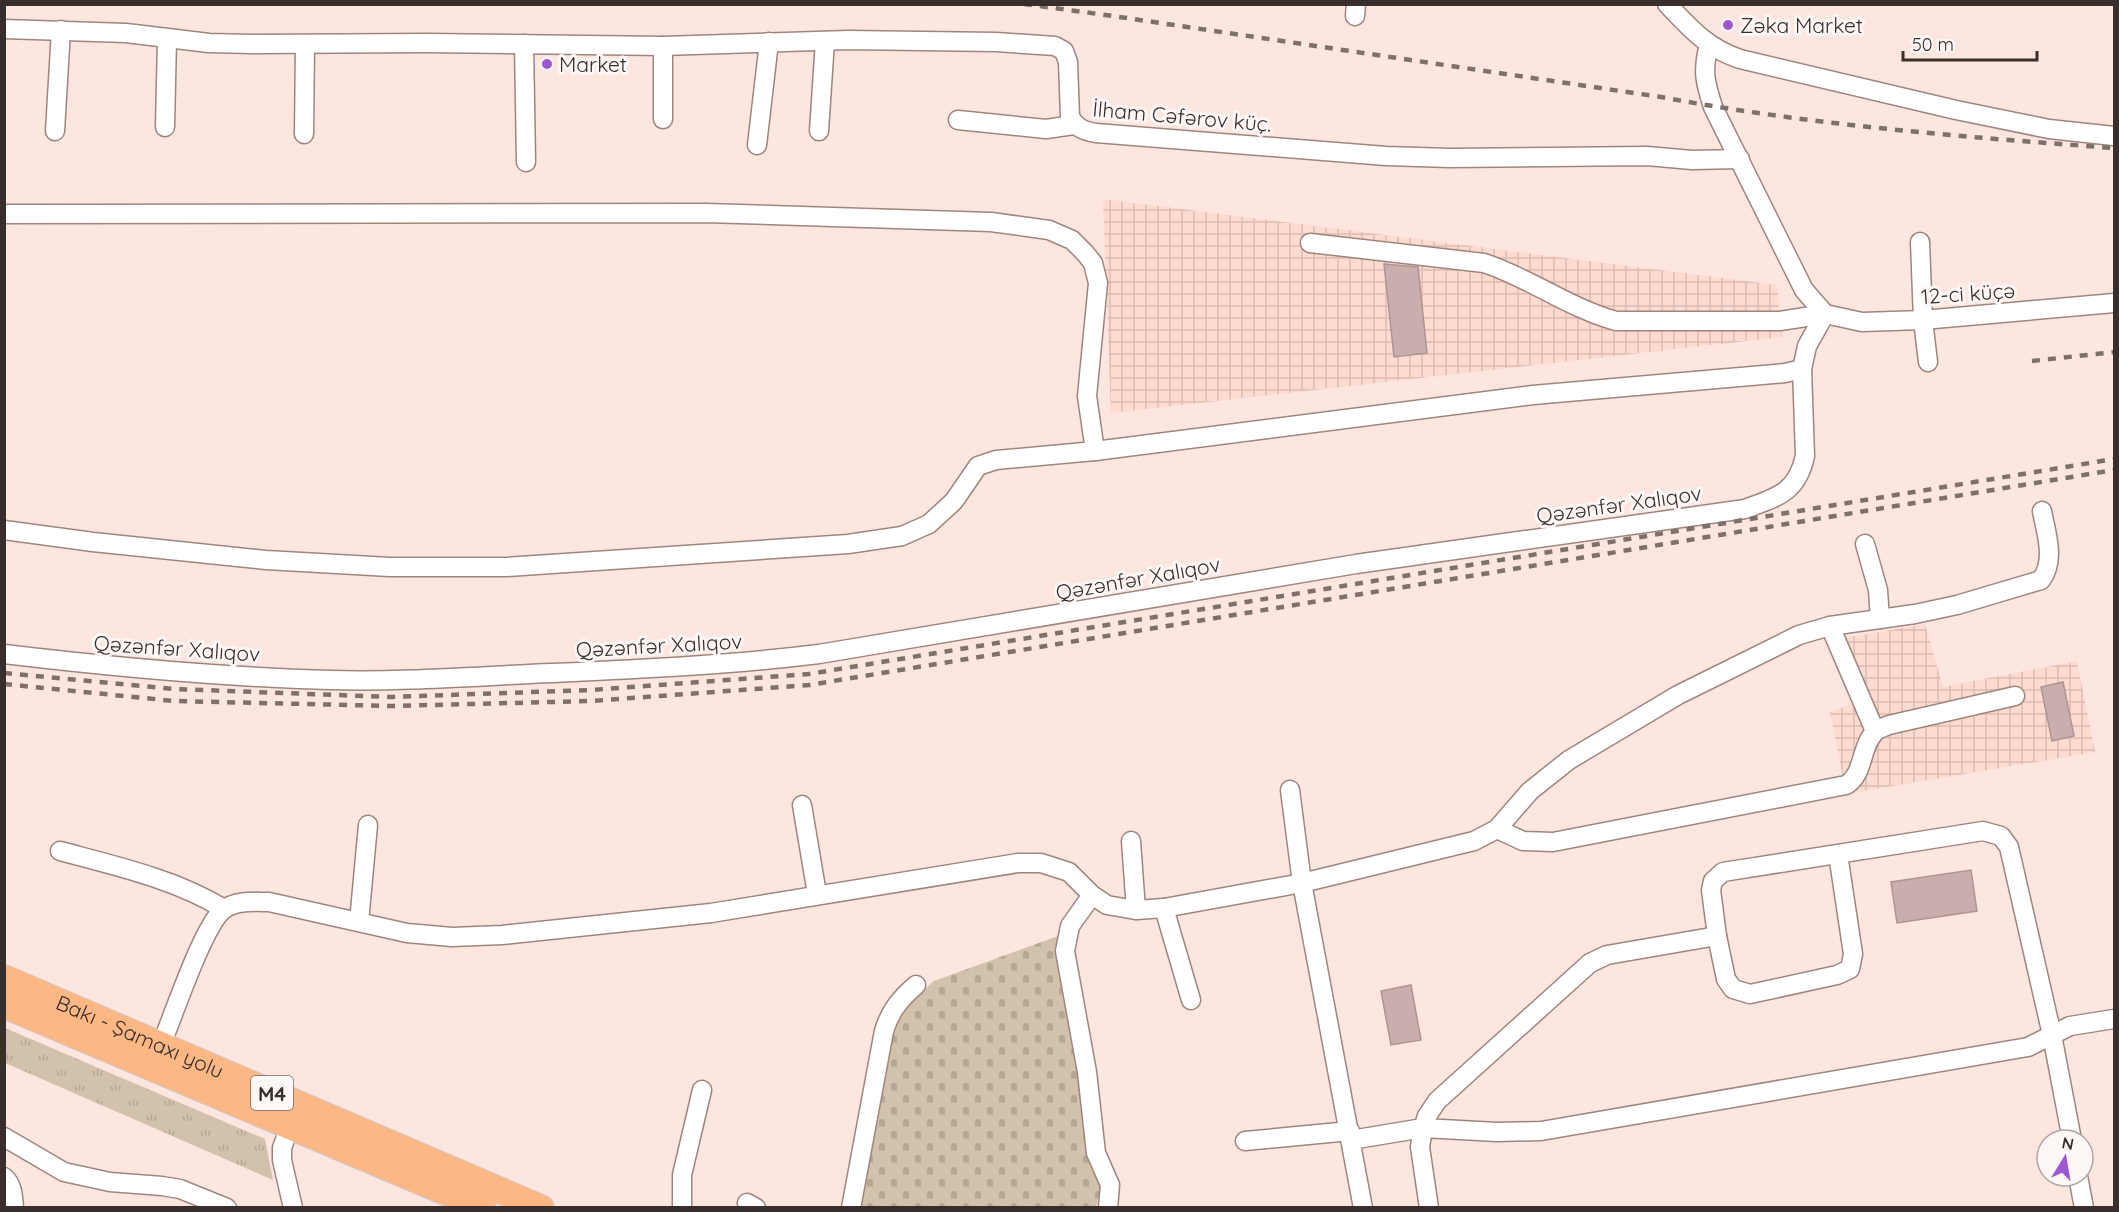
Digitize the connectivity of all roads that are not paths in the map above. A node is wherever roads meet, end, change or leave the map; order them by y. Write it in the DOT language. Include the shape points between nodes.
graph roads {
  1 [pos="1667,4"];
  2 [pos="4,28"];
  3 [pos="61,30"];
  4 [pos="167,39"];
  5 [pos="825,41"];
  6 [pos="769,42"];
  7 [pos="305,44"];
  8 [pos="524,44"];
  9 [pos="1709,45"];
  10 [pos="663,46"];
  11 [pos="663,120"];
  12 [pos="958,120"];
  13 [pos="1074,124"];
  14 [pos="165,127"];
  15 [pos="55,131"];
  16 [pos="819,131"];
  17 [pos="304,134"];
  18 [pos="2115,136"];
  19 [pos="757,145"];
  20 [pos="1740,159"];
  21 [pos="526,162"];
  22 [pos="4,214"];
  23 [pos="1920,242"];
  24 [pos="1310,243"];
  25 [pos="2115,303"];
  26 [pos="1825,314"];
  27 [pos="1923,320"];
  28 [pos="1928,362"];
  29 [pos="1802,369"];
  30 [pos="1095,451"];
  31 [pos="2042,511"];
  32 [pos="4,530"];
  33 [pos="1865,544"];
  34 [pos="1880,619"];
  35 [pos="1830,626"];
  36 [pos="4,654"];
  37 [pos="2015,696"];
  38 [pos="1875,731"];
  39 [pos="1290,790"];
  40 [pos="802,805"];
  41 [pos="368,825"];
  42 [pos="1497,829"];
  43 [pos="1131,841"];
  44 [pos="60,851"];
  45 [pos="1838,854"];
  46 [pos="1302,883"];
  47 [pos="817,894"];
  48 [pos="1092,895"];
  49 [pos="1164,908"];
  50 [pos="224,909"];
  51 [pos="1136,910"];
  52 [pos="359,922"];
  53 [pos="1717,936"];
  54 [pos="4,978"];
  55 [pos="916,985"];
  56 [pos="1191,1000"];
  57 [pos="4,1005"];
  58 [pos="2115,1019"];
  59 [pos="2052,1035"];
  60 [pos="161,1045"];
  61 [pos="702,1090"];
  62 [pos="290,1126"];
  63 [pos="1423,1128"];
  64 [pos="2070,1128"];
  65 [pos="1350,1136"];
  66 [pos="4,1137"];
  67 [pos="1245,1141"];
  68 [pos="4,1176"];
  69 [pos="2080,1188"];
  70 [pos="14,1208"];
  71 [pos="227,1208"];
  72 [pos="292,1208"];
  73 [pos="483,1208"];
  74 [pos="541,1208"];
  75 [pos="682,1208"];
  76 [pos="851,1208"];
  77 [pos="1108,1208"];
  78 [pos="1363,1208"];
  79 [pos="1429,1208"];
  80 [pos="2084,1208"];
  1 -- 9 [label="street"];
  2 -- 3 [label="street, İlham Cəfərov küç."];
  3 -- 4 [label="street, İlham Cəfərov küç."];
  3 -- 15 [label="street"];
  4 -- 7 [label="street, İlham Cəfərov küç."];
  4 -- 14 [label="street"];
  5 -- 6 [label="street, İlham Cəfərov küç."];
  5 -- 13 [label="street, İlham Cəfərov küç." via="1055,46 1064,51 1068,62 1068,109"];
  5 -- 16 [label="street"];
  6 -- 10 [label="street, İlham Cəfərov küç."];
  6 -- 19 [label="street"];
  7 -- 8 [label="street, İlham Cəfərov küç."];
  7 -- 17 [label="street"];
  8 -- 10 [label="street, İlham Cəfərov küç."];
  8 -- 21 [label="street"];
  9 -- 18 [label="street" via="1740,59 1933,105 2049,129"];
  9 -- 20 [label="street" via="1704,81"];
  10 -- 11 [label="street"];
  12 -- 13 [label="street" via="1046,129"];
  13 -- 20 [label="street, İlham Cəfərov küç." via="1096,133 1386,156"];
  20 -- 26 [label="street" via="1804,290"];
  22 -- 30 [label="street" via="705,213 992,222 1049,230 1072,240 1085,253 1093,263 1098,283 1087,396"];
  23 -- 27 [label="street"];
  24 -- 26 [label="street" via="1484,263 1616,321 1780,321"];
  25 -- 27 [label="street, 12-ci küçə"];
  26 -- 27 [label="street, 12-ci küçə" via="1862,322"];
  26 -- 29 [label="street, Qəzənfər Xalıqov" via="1808,346"];
  27 -- 28 [label="street"];
  29 -- 30 [label="street" via="1533,395"];
  29 -- 36 [label="street, Qəzənfər Xalıqov" via="1802,470 1790,489 1745,508 1356,564 758,662 332,680 141,670"];
  30 -- 32 [label="street" via="996,460 978,466 954,501 928,524 902,536 848,544 506,567 390,567 266,560"];
  31 -- 34 [label="street" via="2049,557 2048,571 2041,580 1957,605"];
  33 -- 34 [label="street" via="1878,590"];
  34 -- 35 [label="street"];
  35 -- 38 [label="street"];
  35 -- 42 [label="street" via="1799,635 1646,713 1551,774 1530,791"];
  37 -- 38 [label="street"];
  38 -- 42 [label="street" via="1856,775 1846,785 1553,842 1522,841"];
  39 -- 46 [label="street"];
  40 -- 47 [label="street"];
  41 -- 52 [label="street"];
  42 -- 46 [label="street" via="1474,841"];
  43 -- 51 [label="street"];
  44 -- 50 [label="street" via="182,888"];
  45 -- 53 [label="street" via="1723,872 1713,880 1711,890"];
  45 -- 53 [label="street" via="1853,954 1850,969 1750,994 1733,989 1726,979"];
  45 -- 59 [label="street" via="1983,831 2001,836 2009,847"];
  46 -- 49 [label="street"];
  46 -- 65 [label="street"];
  47 -- 48 [label="street" via="1018,863 1041,863 1069,872"];
  47 -- 52 [label="street" via="711,913 502,935 407,933"];
  48 -- 51 [label="street" via="1107,904"];
  48 -- 77 [label="street" via="1071,926 1065,951 1087,1072 1096,1153 1110,1185"];
  49 -- 51 [label="street"];
  49 -- 56 [label="street"];
  50 -- 52 [label="street" via="235,904 269,902"];
  50 -- 60 [label="street" via="202,944"];
  53 -- 63 [label="street" via="1607,955 1590,963 1437,1101"];
  54 -- 60 [label="highway, Bakı - Şamaxı yolu / M4"];
  55 -- 76 [label="street" via="889,1014 884,1031"];
  57 -- 62 [label="highway, Bakı - Şamaxı yolu / M4"];
  58 -- 59 [label="street" via="2070,1026"];
  59 -- 63 [label="street" via="2028,1047 1541,1131"];
  59 -- 64 [label="street"];
  60 -- 74 [label="highway, Bakı - Şamaxı yolu / M4"];
  61 -- 75 [label="street" via="682,1175"];
  62 -- 72 [label="street" via="282,1160"];
  62 -- 73 [label="highway, Bakı - Şamaxı yolu / M4"];
  63 -- 65 [label="street"];
  63 -- 79 [label="street" via="1420,1147"];
  65 -- 67 [label="street"];
  65 -- 78 [label="street"];
  66 -- 71 [label="street" via="64,1172 110,1182 180,1189"];
  68 -- 70 [label="street" via="12,1188"];
  69 -- 80 [label="street"];
}
